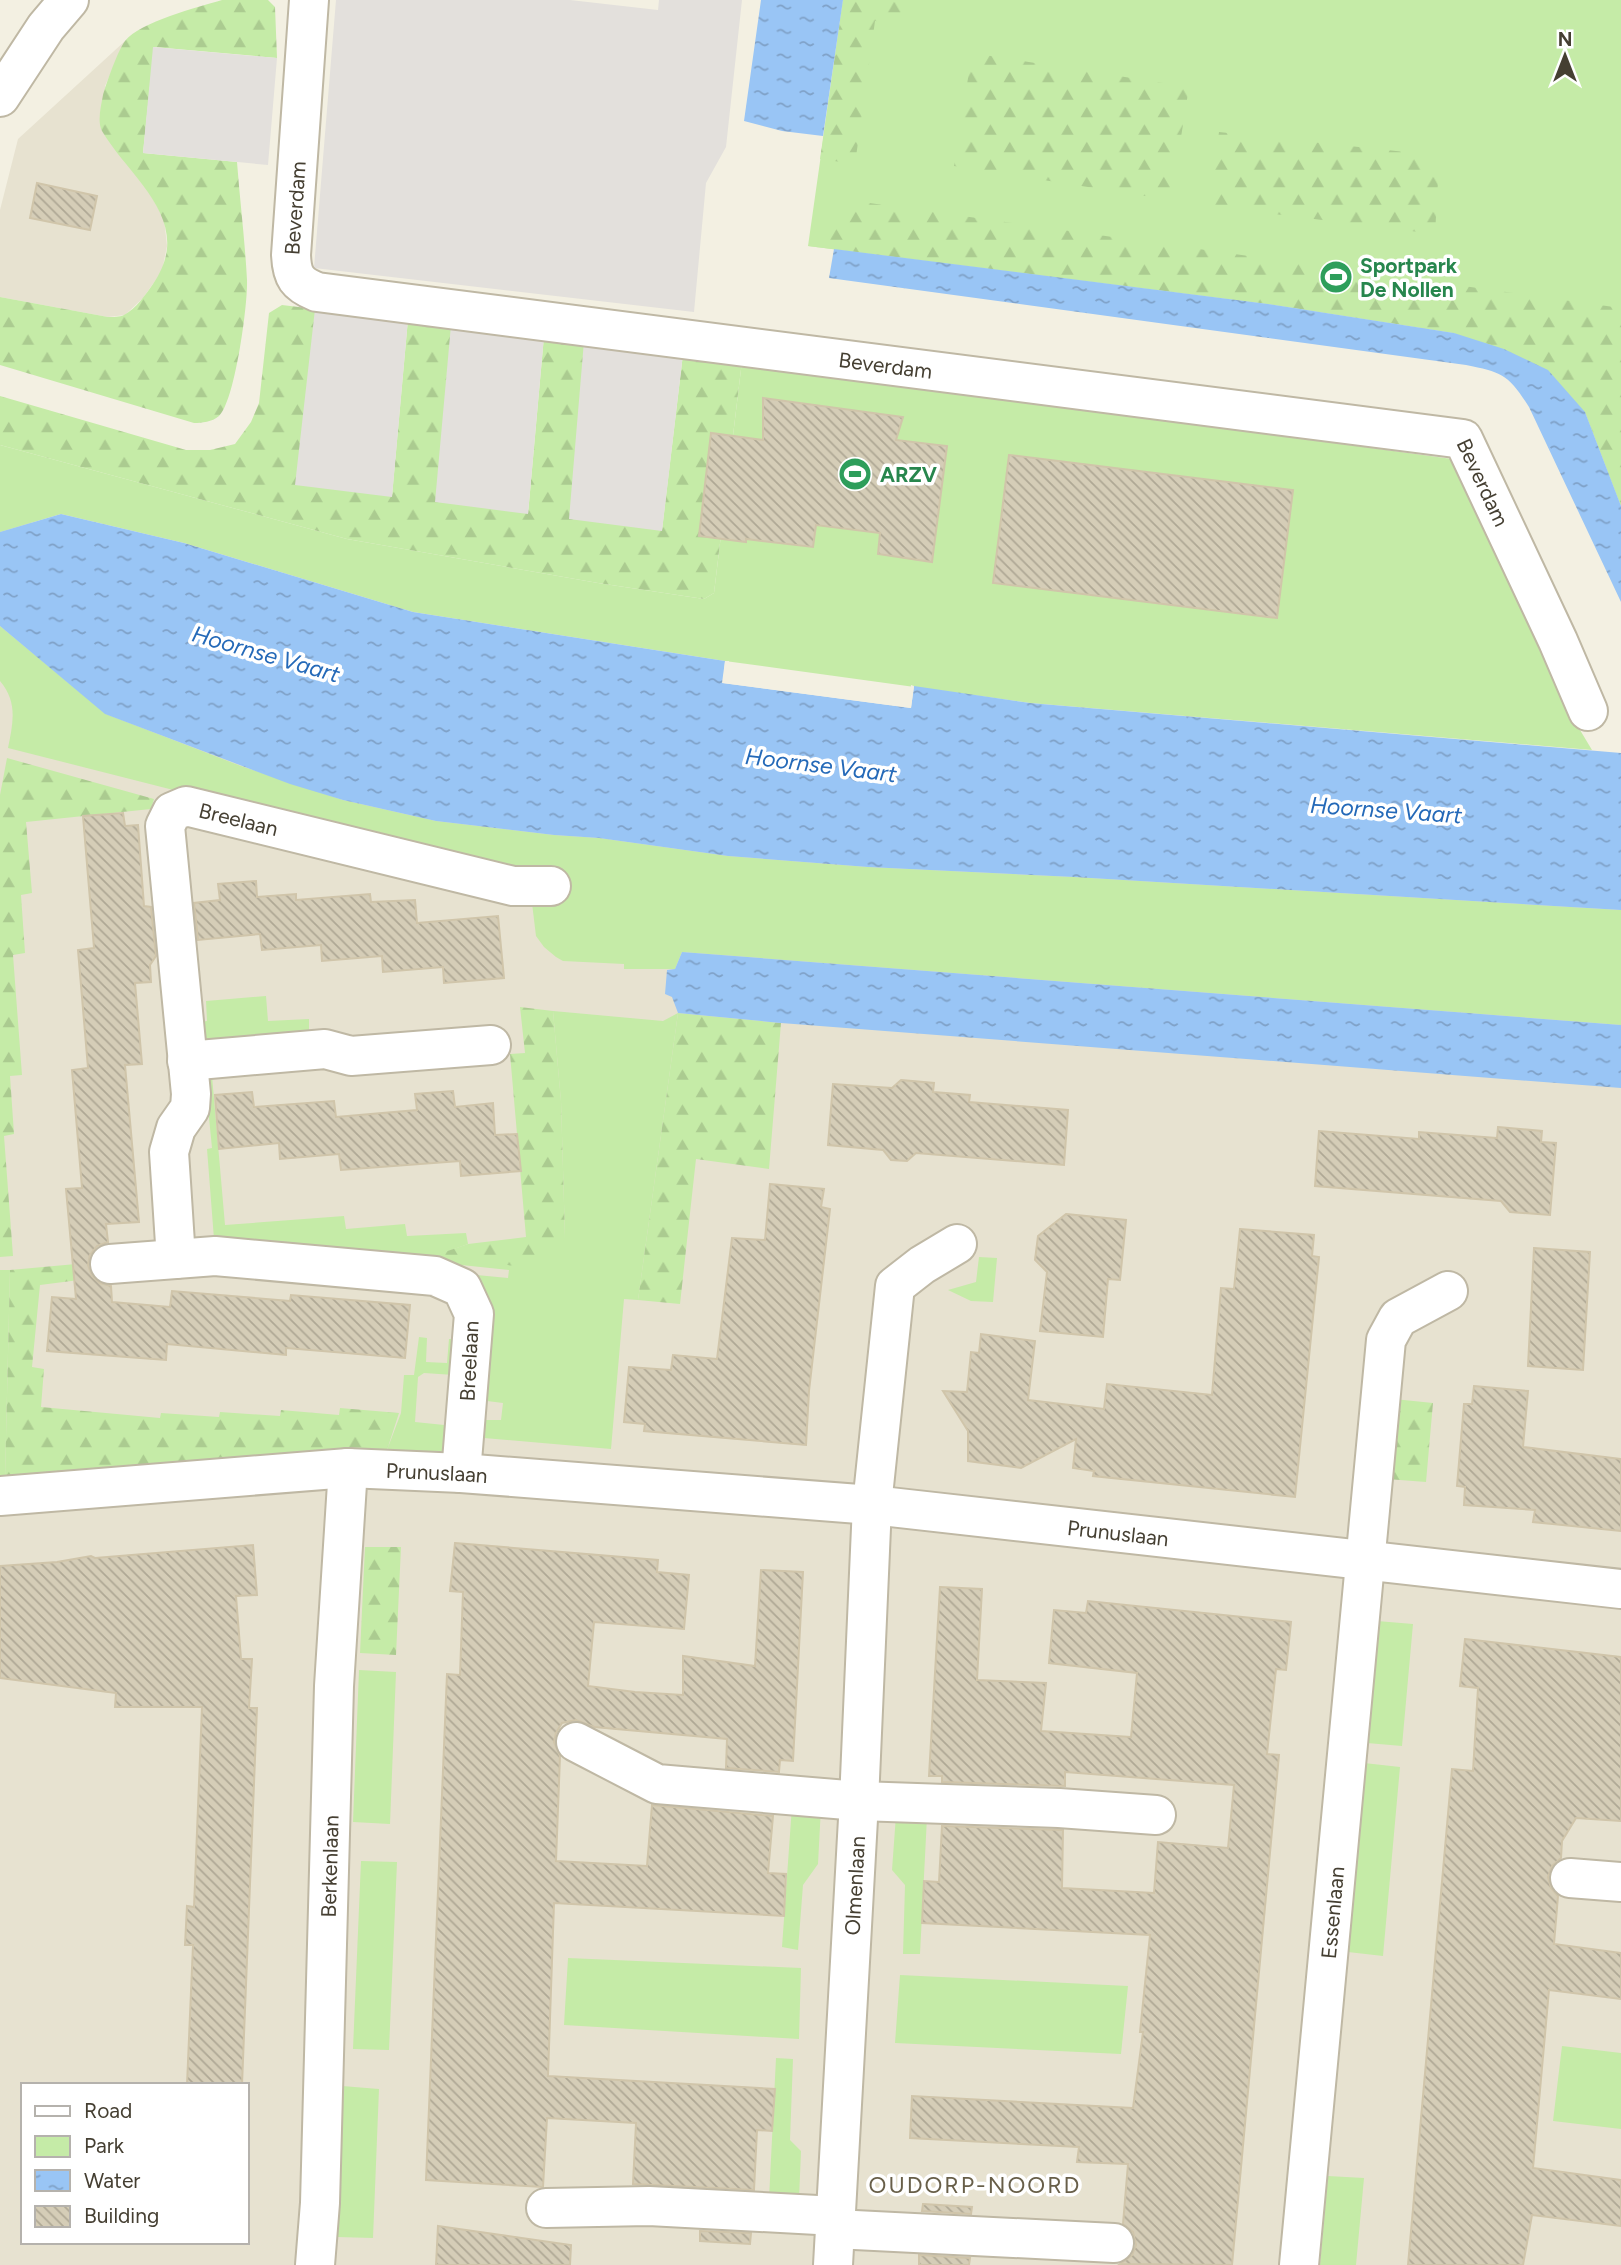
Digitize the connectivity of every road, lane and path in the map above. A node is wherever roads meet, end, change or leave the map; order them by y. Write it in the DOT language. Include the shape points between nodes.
graph roads {
  1 [pos="69,0"];
  2 [pos="309,0"];
  3 [pos="0,97"];
  4 [pos="1588,711"];
  5 [pos="551,886"];
  6 [pos="491,1045"];
  7 [pos="187,1062"];
  8 [pos="957,1244"];
  9 [pos="176,1259"];
  10 [pos="110,1264"];
  11 [pos="1448,1291"];
  12 [pos="348,1468"];
  13 [pos="461,1473"];
  14 [pos="0,1496"];
  15 [pos="872,1506"];
  16 [pos="1365,1561"];
  17 [pos="1621,1589"];
  18 [pos="576,1742"];
  19 [pos="859,1801"];
  20 [pos="1156,1815"];
  21 [pos="1570,1878"];
  22 [pos="1621,1882"];
  23 [pos="546,2208"];
  24 [pos="835,2237"];
  25 [pos="1114,2243"];
  26 [pos="315,2265"];
  27 [pos="1300,2265"];
  1 -- 3 [label="street"];
  2 -- 4 [label="street, Beverdam" via="291,255 292,272 303,287 1463,439"];
  5 -- 7 [label="street, Breelaan" via="513,886 186,806 172,812 165,825"];
  6 -- 7 [label="street" via="351,1056 325,1049"];
  7 -- 9 [label="street, Breelaan" via="190,1108 176,1128 169,1152"];
  8 -- 15 [label="street" via="895,1286"];
  9 -- 10 [label="street, Breelaan"];
  9 -- 13 [label="street, Breelaan" via="215,1256 435,1276 462,1288 474,1314"];
  11 -- 16 [label="street" via="1398,1318 1386,1340"];
  12 -- 13 [label="street, Prunuslaan"];
  12 -- 14 [label="street, Prunuslaan"];
  12 -- 26 [label="street, Berkenlaan" via="334,1686"];
  13 -- 15 [label="street, Prunuslaan"];
  15 -- 16 [label="street, Prunuslaan"];
  15 -- 19 [label="street, Olmenlaan"];
  16 -- 17 [label="street, Prunuslaan"];
  16 -- 27 [label="street, Essenlaan"];
  18 -- 19 [label="street" via="657,1784"];
  19 -- 20 [label="street"];
  19 -- 24 [label="street, Olmenlaan"];
  21 -- 22 [label="street"];
  23 -- 24 [label="street" via="649,2206"];
  24 -- 25 [label="street"];
}
